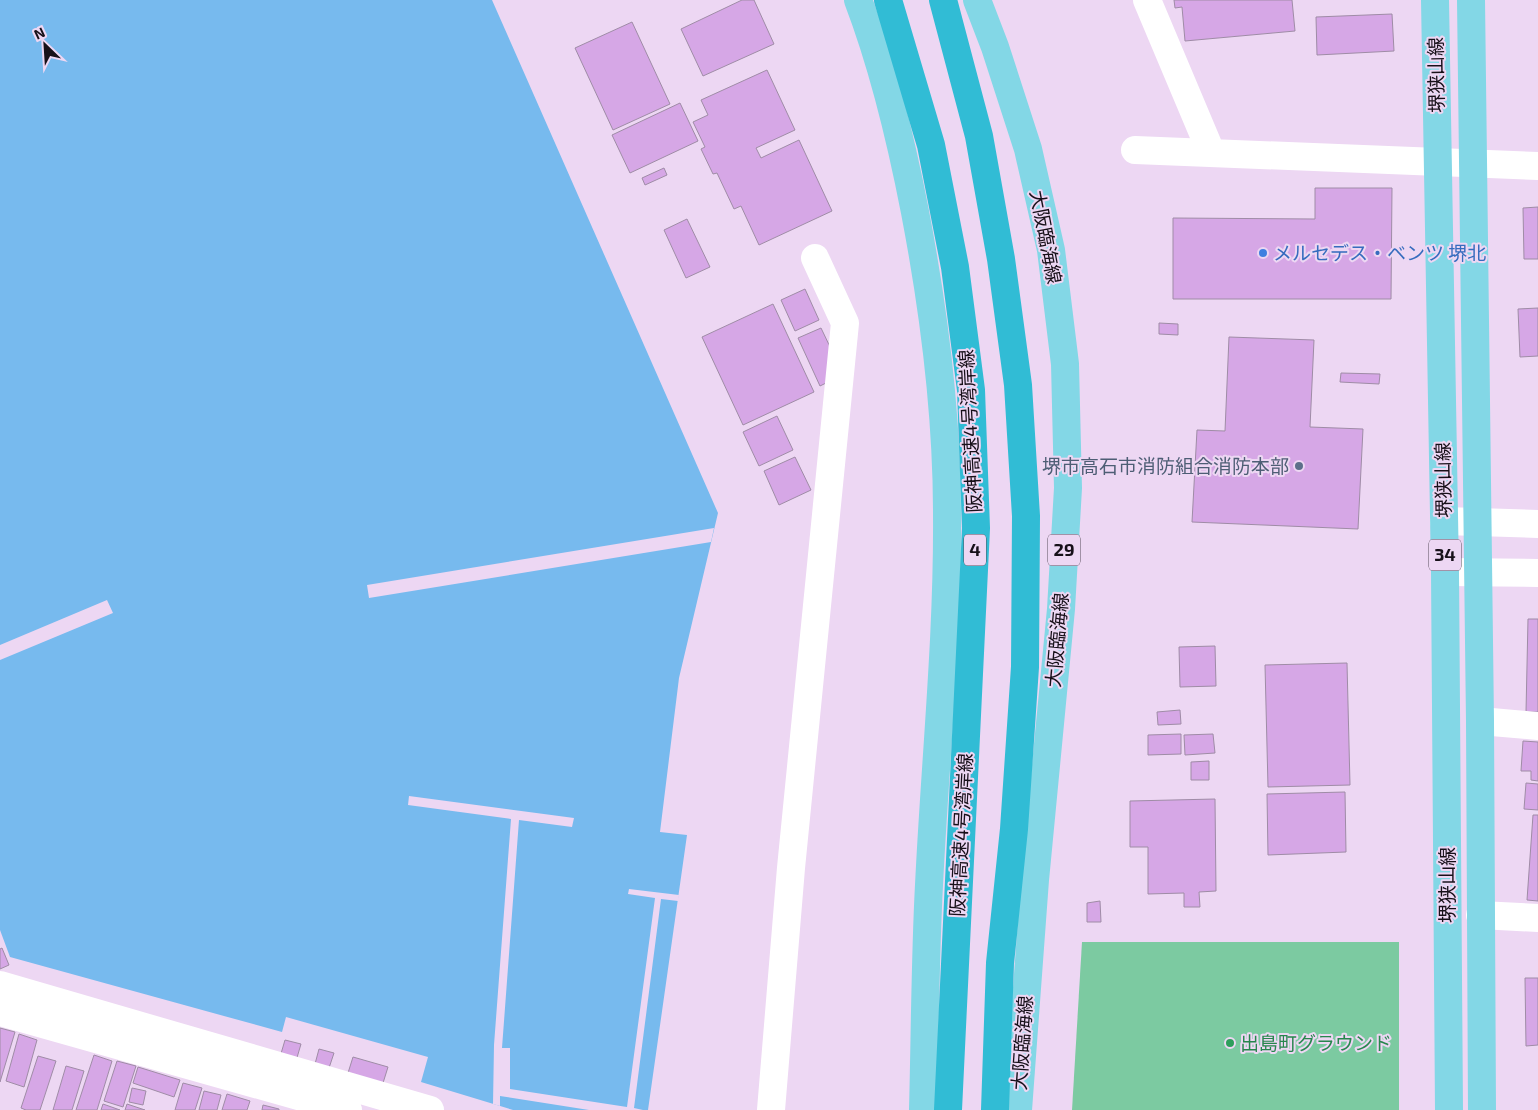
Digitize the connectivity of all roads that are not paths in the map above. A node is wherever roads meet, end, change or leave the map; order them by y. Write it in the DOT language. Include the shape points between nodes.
graph roads {
  1 [pos="858,0"];
  2 [pos="888,0"];
  3 [pos="943,0"];
  4 [pos="977,0"];
  5 [pos="1147,0"];
  6 [pos="1435,0"];
  7 [pos="1471,0"];
  8 [pos="1135,150"];
  9 [pos="1211,152"];
  10 [pos="1437,162"];
  11 [pos="1472,163"];
  12 [pos="1538,166"];
  13 [pos="815,258"];
  14 [pos="1444,521"];
  15 [pos="1476,521"];
  16 [pos="1538,524"];
  17 [pos="1445,572"];
  18 [pos="1538,572"];
  19 [pos="1477,573"];
  20 [pos="1480,721"];
  21 [pos="1538,726"];
  22 [pos="1480,915"];
  23 [pos="1538,918"];
  24 [pos="0,985"];
  25 [pos="0,1012"];
  26 [pos="348,1110"];
  27 [pos="430,1110"];
  28 [pos="771,1110"];
  29 [pos="923,1110"];
  30 [pos="948,1110"];
  31 [pos="995,1110"];
  32 [pos="1018,1110"];
  33 [pos="1448,1110"];
  34 [pos="1482,1110"];
  1 -- 29 [label="main road" via="902,144 927,274 941,387 947,513 944,633 928,887"];
  2 -- 30 [label="highway, 阪神高速4号湾岸線 / 4" via="931,145 955,267 970,390 976,528"];
  3 -- 31 [label="highway" via="979,136 1002,259 1018,385 1026,516 1025,667 1014,829 1000,963"];
  4 -- 32 [label="main road, 大阪臨海線 / 29" via="1028,149 1051,250 1065,364 1068,488 1062,600 1035,880"];
  5 -- 9 [label="street"];
  6 -- 10 [label="main road, 堺狭山線 / 34"];
  7 -- 11 [label="main road, 堺狭山線 / 34"];
  8 -- 9 [label="street"];
  9 -- 10 [label="street"];
  10 -- 11 [label="street"];
  10 -- 14 [label="main road, 堺狭山線 / 34"];
  11 -- 12 [label="street"];
  11 -- 15 [label="main road, 堺狭山線 / 34"];
  13 -- 28 [label="street" via="845,323 791,868"];
  14 -- 15 [label="street"];
  14 -- 17 [label="main road, 堺狭山線 / 34"];
  15 -- 16 [label="street"];
  15 -- 19 [label="main road, 堺狭山線 / 34"];
  17 -- 19 [label="street"];
  17 -- 33 [label="main road, 堺狭山線 / 34"];
  18 -- 19 [label="street"];
  19 -- 20 [label="main road, 堺狭山線 / 34"];
  20 -- 21 [label="street"];
  20 -- 22 [label="main road, 堺狭山線 / 34"];
  22 -- 23 [label="street"];
  22 -- 34 [label="main road, 堺狭山線 / 34"];
  24 -- 27 [label="street"];
  25 -- 26 [label="street"];
}
